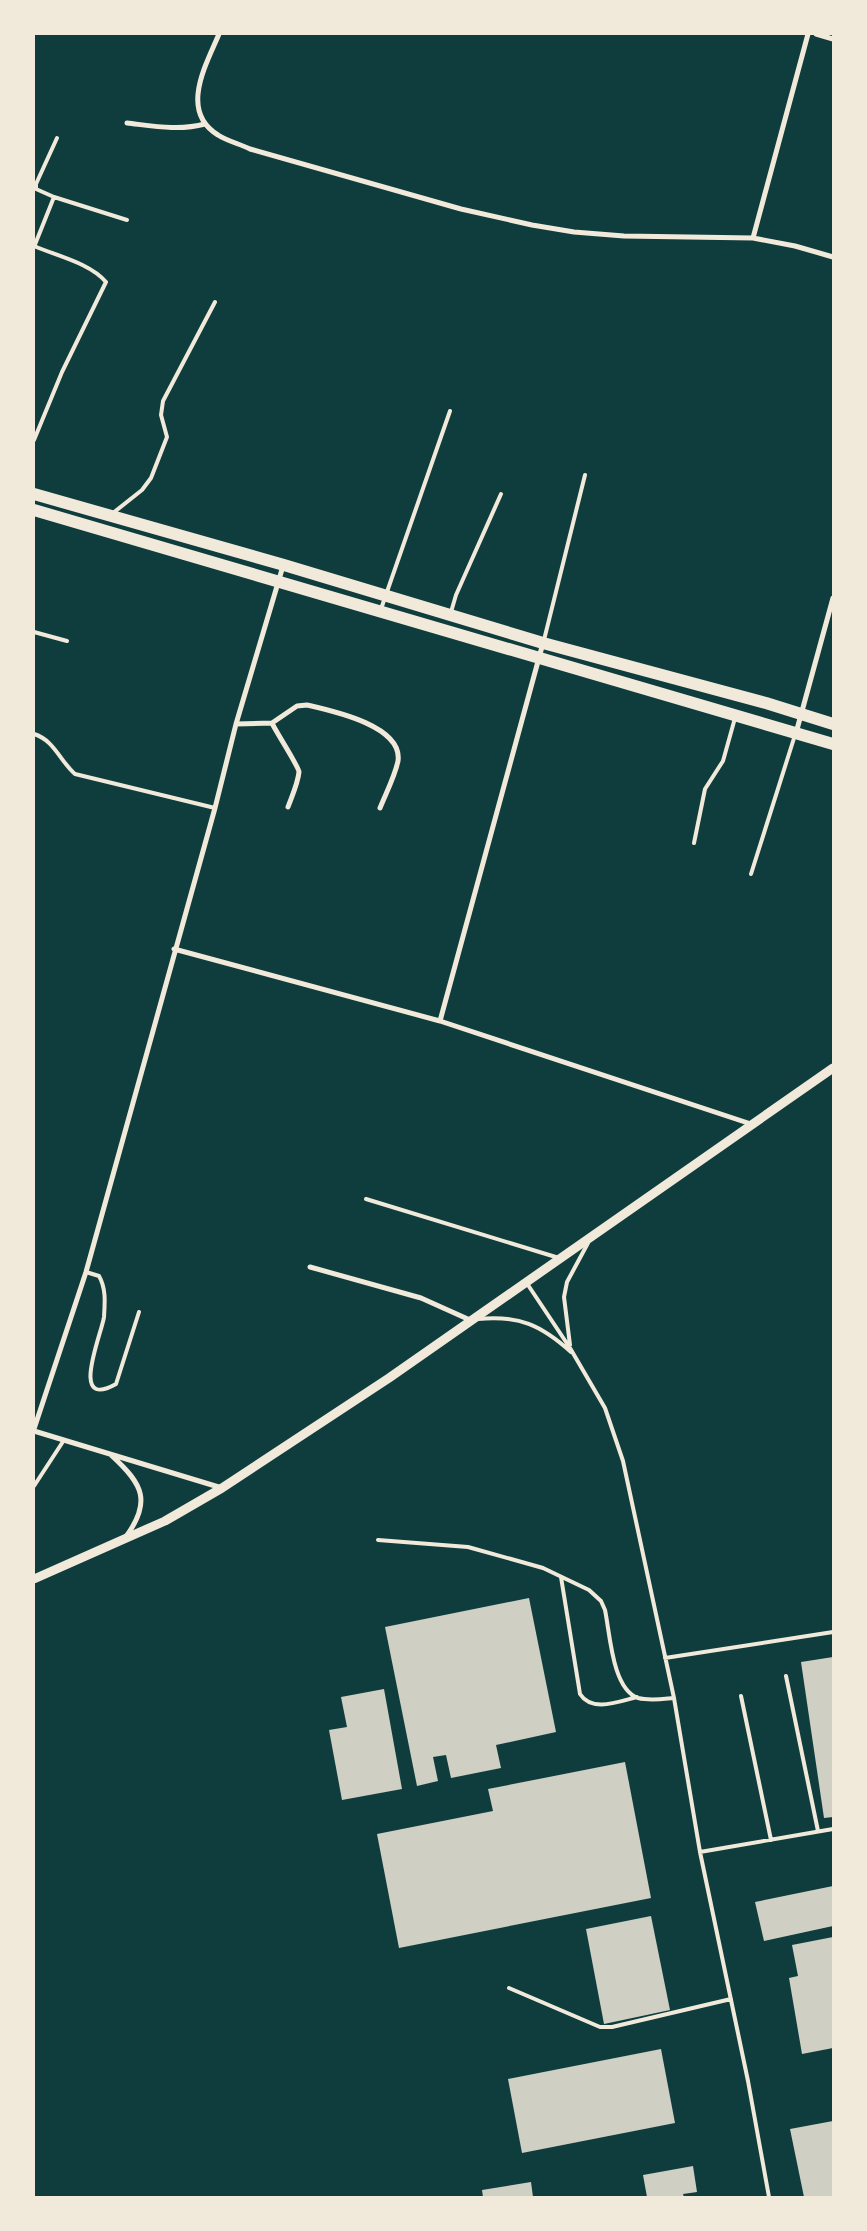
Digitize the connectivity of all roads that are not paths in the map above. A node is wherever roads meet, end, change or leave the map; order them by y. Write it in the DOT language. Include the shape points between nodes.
graph roads {
  1 [pos="219,34"];
  2 [pos="808,34"];
  3 [pos="816,34"];
  4 [pos="833,39"];
  5 [pos="127,123"];
  6 [pos="205,124"];
  7 [pos="57,138"];
  8 [pos="54,197"];
  9 [pos="127,220"];
  10 [pos="753,238"];
  11 [pos="34,246"];
  12 [pos="833,257"];
  13 [pos="215,302"];
  14 [pos="450,411"];
  15 [pos="34,440"];
  16 [pos="585,475"];
  17 [pos="34,494"];
  18 [pos="501,494"];
  19 [pos="34,510"];
  20 [pos="110,517"];
  21 [pos="98,529"];
  22 [pos="284,564"];
  23 [pos="280,582"];
  24 [pos="385,595"];
  25 [pos="833,598"];
  26 [pos="380,612"];
  27 [pos="450,614"];
  28 [pos="34,632"];
  29 [pos="67,641"];
  30 [pos="543,642"];
  31 [pos="539,659"];
  32 [pos="800,714"];
  33 [pos="735,716"];
  34 [pos="272,723"];
  35 [pos="236,724"];
  36 [pos="833,724"];
  37 [pos="796,733"];
  38 [pos="34,734"];
  39 [pos="833,744"];
  40 [pos="288,807"];
  41 [pos="215,808"];
  42 [pos="380,808"];
  43 [pos="694,843"];
  44 [pos="751,874"];
  45 [pos="174,949"];
  46 [pos="440,1021"];
  47 [pos="833,1068"];
  48 [pos="751,1124"];
  49 [pos="366,1199"];
  50 [pos="594,1233"];
  51 [pos="559,1258"];
  52 [pos="310,1267"];
  53 [pos="86,1272"];
  54 [pos="526,1282"];
  55 [pos="139,1312"];
  56 [pos="470,1320"];
  57 [pos="570,1348"];
  58 [pos="574,1355"];
  59 [pos="34,1430"];
  60 [pos="64,1440"];
  61 [pos="111,1455"];
  62 [pos="34,1486"];
  63 [pos="222,1488"];
  64 [pos="123,1540"];
  65 [pos="378,1540"];
  66 [pos="561,1577"];
  67 [pos="34,1579"];
  68 [pos="833,1632"];
  69 [pos="665,1658"];
  70 [pos="786,1676"];
  71 [pos="742,1696"];
  72 [pos="637,1698"];
  73 [pos="674,1698"];
  74 [pos="833,1829"];
  75 [pos="818,1831"];
  76 [pos="771,1840"];
  77 [pos="700,1852"];
  78 [pos="509,1988"];
  79 [pos="731,1999"];
  80 [pos="769,2197"];
  1 -- 6 [label="street" via="199,80 196,103"];
  2 -- 10 [label="street"];
  3 -- 4 [label="street"];
  5 -- 6 [label="street" via="164,128"];
  6 -- 10 [label="street" via="218,135 250,149 461,209 532,225 624,236"];
  7 -- 8 [label="lane" via="36,184 36,189"];
  8 -- 9 [label="lane"];
  8 -- 11 [label="lane"];
  10 -- 12 [label="street"];
  11 -- 15 [label="lane" via="89,269 106,282 62,372"];
  13 -- 20 [label="lane" via="163,401 161,415 167,436 150,478 142,490"];
  14 -- 24 [label="lane"];
  16 -- 30 [label="lane"];
  17 -- 20 [label="main road"];
  18 -- 27 [label="lane"];
  19 -- 21 [label="main road"];
  20 -- 21 [label="lane"];
  20 -- 22 [label="main road"];
  21 -- 23 [label="main road"];
  22 -- 23 [label="street"];
  22 -- 24 [label="main road"];
  23 -- 26 [label="main road"];
  23 -- 35 [label="street"];
  24 -- 26 [label="lane"];
  24 -- 27 [label="main road"];
  25 -- 32 [label="street"];
  26 -- 31 [label="main road"];
  27 -- 30 [label="main road"];
  28 -- 29 [label="lane"];
  30 -- 31 [label="street"];
  30 -- 32 [label="main road"];
  31 -- 33 [label="main road"];
  31 -- 46 [label="street"];
  32 -- 36 [label="main road"];
  32 -- 37 [label="street"];
  33 -- 37 [label="main road"];
  33 -- 43 [label="lane" via="723,761 705,789"];
  34 -- 35 [label="street"];
  34 -- 40 [label="street" via="299,772"];
  34 -- 42 [label="street" via="297,706 307,705 371,725 391,738 396,745 398,762"];
  35 -- 41 [label="street"];
  37 -- 39 [label="main road"];
  37 -- 44 [label="lane"];
  38 -- 41 [label="lane" via="51,744 75,774"];
  41 -- 45 [label="street"];
  45 -- 46 [label="street"];
  45 -- 53 [label="street"];
  46 -- 48 [label="street"];
  47 -- 48 [label="street"];
  48 -- 50 [label="street"];
  49 -- 51 [label="lane"];
  50 -- 51 [label="street"];
  50 -- 57 [label="lane" via="573,1268 564,1297"];
  51 -- 54 [label="street"];
  52 -- 56 [label="street" via="420,1298"];
  53 -- 55 [label="lane" via="99,1276 104,1285 104,1319 89,1375 91,1384 98,1389 106,1390 116,1384"];
  53 -- 59 [label="street"];
  54 -- 56 [label="street"];
  54 -- 57 [label="lane"];
  56 -- 58 [label="lane" via="494,1318 527,1322 542,1328"];
  56 -- 63 [label="street" via="389,1378"];
  57 -- 58 [label="lane"];
  58 -- 69 [label="lane" via="605,1408 620,1452"];
  59 -- 60 [label="street"];
  60 -- 61 [label="street"];
  60 -- 62 [label="lane"];
  61 -- 63 [label="street"];
  61 -- 64 [label="street" via="131,1475 140,1494 141,1510"];
  63 -- 64 [label="street" via="165,1521"];
  64 -- 67 [label="street"];
  65 -- 66 [label="lane" via="468,1546 543,1568"];
  66 -- 72 [label="lane" via="589,1590 601,1601 617,1673 624,1686"];
  66 -- 72 [label="lane" via="580,1694 588,1703 597,1705"];
  68 -- 69 [label="lane"];
  69 -- 73 [label="lane"];
  70 -- 75 [label="lane"];
  71 -- 76 [label="lane"];
  72 -- 73 [label="lane"];
  73 -- 77 [label="lane"];
  74 -- 75 [label="lane"];
  75 -- 76 [label="lane"];
  76 -- 77 [label="lane"];
  77 -- 79 [label="lane"];
  78 -- 79 [label="lane" via="600,2027 612,2027"];
  79 -- 80 [label="lane"];
}
